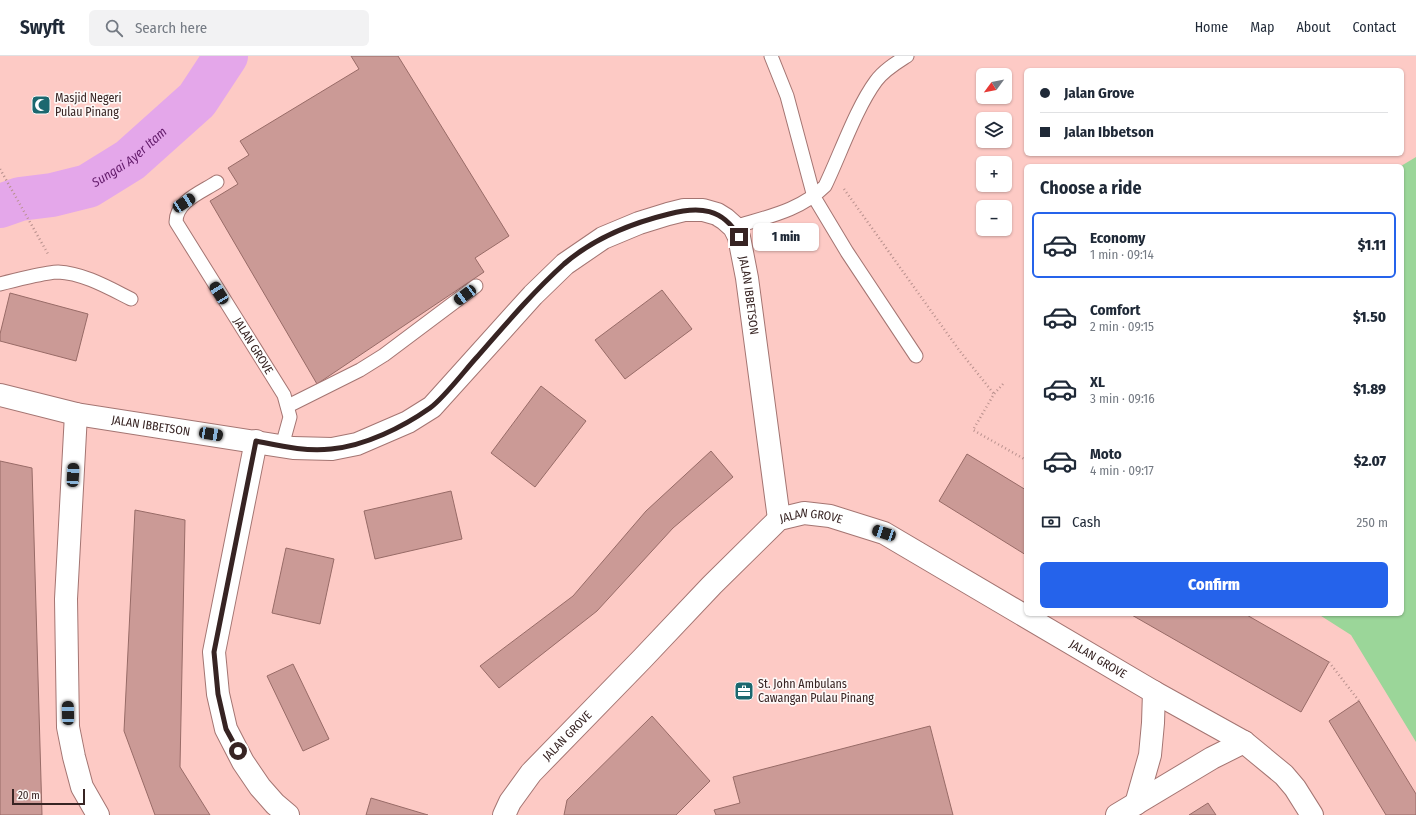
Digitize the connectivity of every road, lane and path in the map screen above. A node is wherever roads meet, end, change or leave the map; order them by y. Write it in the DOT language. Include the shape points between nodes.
graph roads {
  1 [pos="771,56"];
  2 [pos="907,56"];
  3 [pos="0,169"];
  4 [pos="832,172"];
  5 [pos="217,182"];
  6 [pos="814,197"];
  7 [pos="734,228"];
  8 [pos="41,242"];
  9 [pos="0,284"];
  10 [pos="476,286"];
  11 [pos="131,299"];
  12 [pos="916,356"];
  13 [pos="1003,384"];
  14 [pos="994,394"];
  15 [pos="0,395"];
  16 [pos="288,406"];
  17 [pos="76,414"];
  18 [pos="256,441"];
  19 [pos="282,446"];
  20 [pos="1024,459"];
  21 [pos="779,519"];
  22 [pos="1024,615"];
  23 [pos="1025,616"];
  24 [pos="1329,662"];
  25 [pos="1154,692"];
  26 [pos="1359,701"];
  27 [pos="1244,742"];
  28 [pos="1136,804"];
  29 [pos="98,815"];
  30 [pos="288,815"];
  31 [pos="504,815"];
  32 [pos="1117,815"];
  33 [pos="1312,815"];
  1 -- 6 [label="lane" via="787,96"];
  2 -- 4 [label="lane" via="876,80"];
  3 -- 8 [label="path"];
  4 -- 6 [label="lane" via="825,186"];
  4 -- 14 [label="path" via="959,350"];
  5 -- 16 [label="lane, JALAN GROVE" via="184,203 176,215 176,222 284,395"];
  6 -- 7 [label="lane" via="797,207"];
  6 -- 12 [label="lane"];
  7 -- 19 [label="street, JALAN IBBETSON" via="717,214 703,210 684,210 639,223 603,238 554,274 432,407 408,422 357,444 312,450"];
  7 -- 21 [label="street, JALAN IBBETSON" via="739,237 747,278"];
  9 -- 11 [label="lane" via="58,272 103,285"];
  10 -- 16 [label="lane" via="384,355"];
  13 -- 14 [label="path"];
  14 -- 20 [label="path" via="973,430"];
  15 -- 17 [label="street, JALAN IBBETSON"];
  16 -- 19 [label="lane, JALAN GROVE" via="290,416"];
  17 -- 18 [label="street, JALAN IBBETSON"];
  17 -- 29 [label="street" via="66,598 68,727 82,787"];
  18 -- 19 [label="street, JALAN IBBETSON"];
  18 -- 30 [label="street" via="214,652 218,694 226,729 243,762 260,787"];
  21 -- 22 [label="street, JALAN GROVE" via="804,513 830,516 884,533"];
  21 -- 31 [label="street, JALAN GROVE" via="712,585 531,774 510,802"];
  23 -- 25 [label="street, JALAN GROVE"];
  24 -- 26 [label="path"];
  25 -- 27 [label="street, JALAN GROVE"];
  25 -- 28 [label="street" via="1150,755"];
  27 -- 28 [label="street" via="1206,761"];
  27 -- 33 [label="street, JALAN GROVE" via="1284,775"];
  28 -- 32 [label="street"];
}
